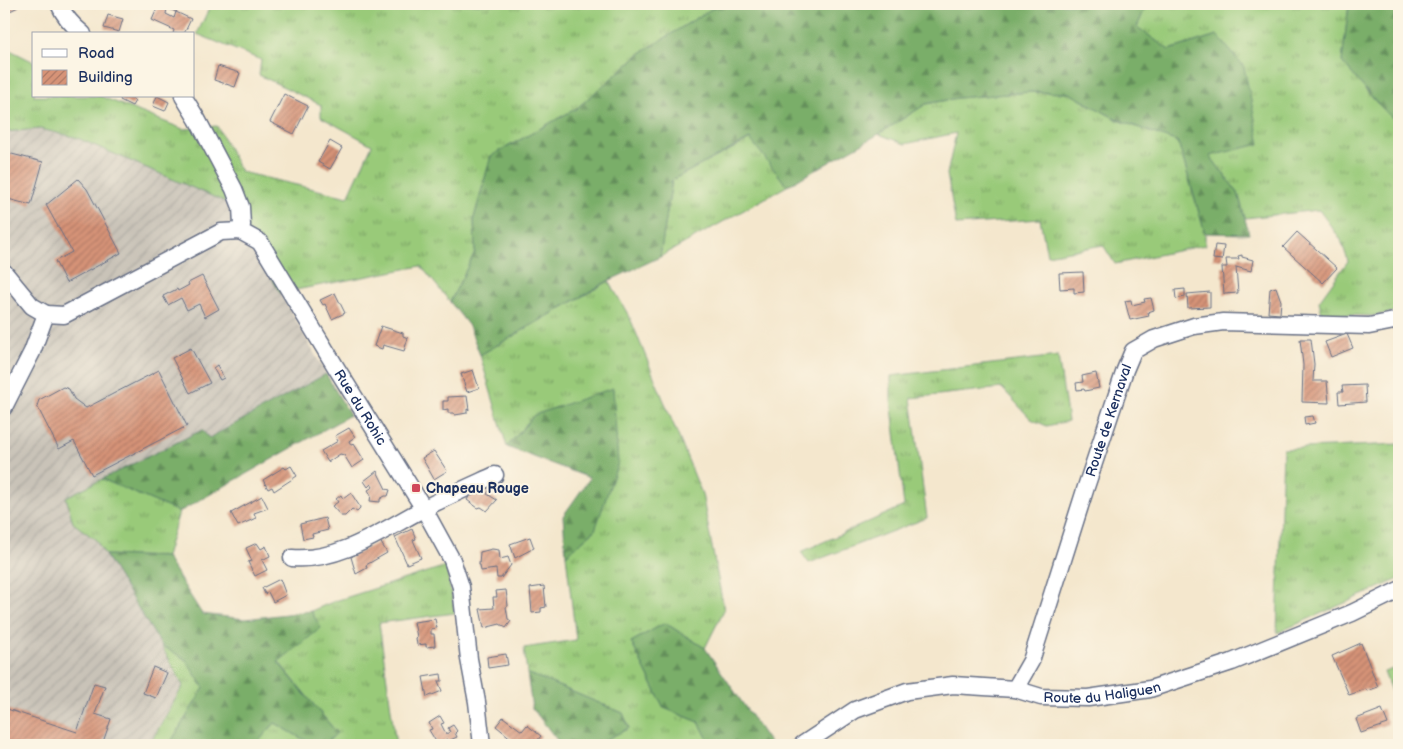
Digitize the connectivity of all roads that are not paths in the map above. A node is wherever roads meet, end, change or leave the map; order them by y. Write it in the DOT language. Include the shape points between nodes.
graph roads {
  1 [pos="59,4"];
  2 [pos="80,32"];
  3 [pos="184,98"];
  4 [pos="240,231"];
  5 [pos="4,272"];
  6 [pos="46,314"];
  7 [pos="1399,320"];
  8 [pos="4,408"];
  9 [pos="495,475"];
  10 [pos="424,509"];
  11 [pos="292,558"];
  12 [pos="1399,590"];
  13 [pos="1016,689"];
  14 [pos="482,745"];
  15 [pos="802,745"];
  1 -- 2 [label="street"];
  3 -- 4 [label="street" via="234,189 241,208"];
  4 -- 6 [label="street" via="221,232 64,315"];
  4 -- 10 [label="street, Rue du Rohic" via="260,242"];
  5 -- 6 [label="street" via="32,306"];
  6 -- 8 [label="street" via="32,352"];
  7 -- 13 [label="street, Route de Kernaval" via="1368,326 1223,322 1194,326 1154,339 1133,351 1031,662"];
  9 -- 10 [label="street"];
  10 -- 11 [label="street" via="335,553"];
  10 -- 14 [label="street, Rue du Rohic" via="452,560 461,587"];
  12 -- 13 [label="street, Route du Haliguen" via="1232,662 1150,689 1088,698 1041,697"];
  13 -- 15 [label="street, Route du Haliguen" via="953,685 907,691 855,710"];
}
